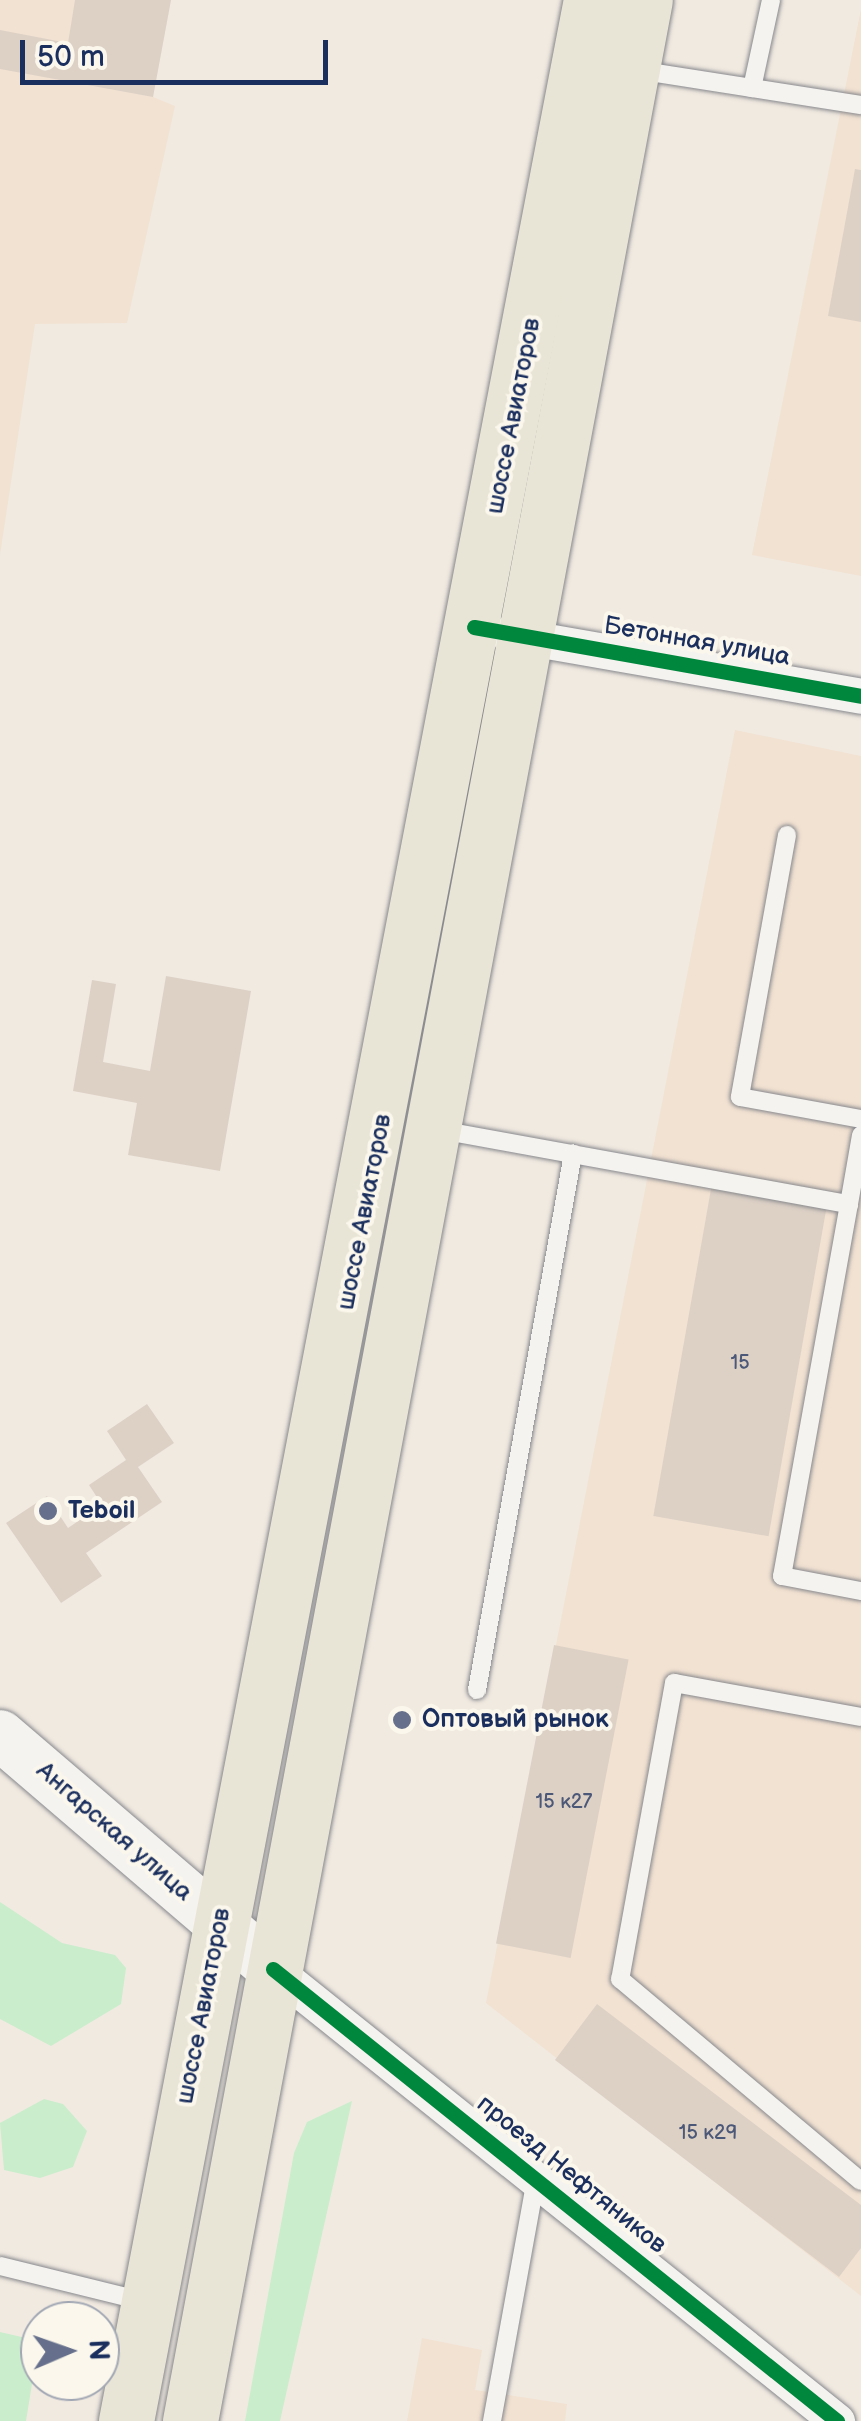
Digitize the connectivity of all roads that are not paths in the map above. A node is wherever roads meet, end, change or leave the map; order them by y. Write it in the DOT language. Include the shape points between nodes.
graph roads {
  1 [pos="591,0"];
  2 [pos="645,0"];
  3 [pos="771,0"];
  4 [pos="632,70"];
  5 [pos="752,88"];
  6 [pos="861,105"];
  7 [pos="499,632"];
  8 [pos="861,696"];
  9 [pos="788,835"];
  10 [pos="861,1119"];
  11 [pos="436,1130"];
  12 [pos="861,1135"];
  13 [pos="573,1154"];
  14 [pos="849,1204"];
  15 [pos="861,1591"];
  16 [pos="477,1690"];
  17 [pos="861,1716"];
  18 [pos="0,1734"];
  19 [pos="220,1923"];
  20 [pos="273,1969"];
  21 [pos="536,2178"];
  22 [pos="861,2181"];
  23 [pos="0,2266"];
  24 [pos="148,2302"];
  25 [pos="126,2421"];
  26 [pos="190,2421"];
  27 [pos="492,2421"];
  28 [pos="836,2421"];
  1 -- 7 [label="main road, шоссе Авиаторов"];
  2 -- 4 [label="main road, шоссе Авиаторов"];
  3 -- 5 [label="lane"];
  4 -- 5 [label="lane"];
  4 -- 7 [label="main road, шоссе Авиаторов"];
  5 -- 6 [label="lane"];
  7 -- 8 [label="street, Бетонная улица"];
  7 -- 11 [label="main road, шоссе Авиаторов"];
  7 -- 19 [label="main road, шоссе Авиаторов"];
  9 -- 10 [label="lane" via="740,1097"];
  11 -- 13 [label="lane"];
  11 -- 20 [label="main road, шоссе Авиаторов"];
  12 -- 14 [label="lane"];
  13 -- 14 [label="lane"];
  13 -- 16 [label="lane"];
  14 -- 15 [label="lane" via="782,1576"];
  17 -- 22 [label="lane" via="674,1682 620,1979"];
  18 -- 19 [label="main road, Ангарская улица"];
  19 -- 20 [label="main road, Ангарская улица"];
  19 -- 24 [label="main road, шоссе Авиаторов"];
  20 -- 21 [label="street, проезд Нефтяников"];
  20 -- 26 [label="main road, шоссе Авиаторов"];
  21 -- 27 [label="lane"];
  21 -- 28 [label="street, проезд Нефтяников"];
  23 -- 24 [label="lane"];
  24 -- 25 [label="main road, шоссе Авиаторов"];
}
